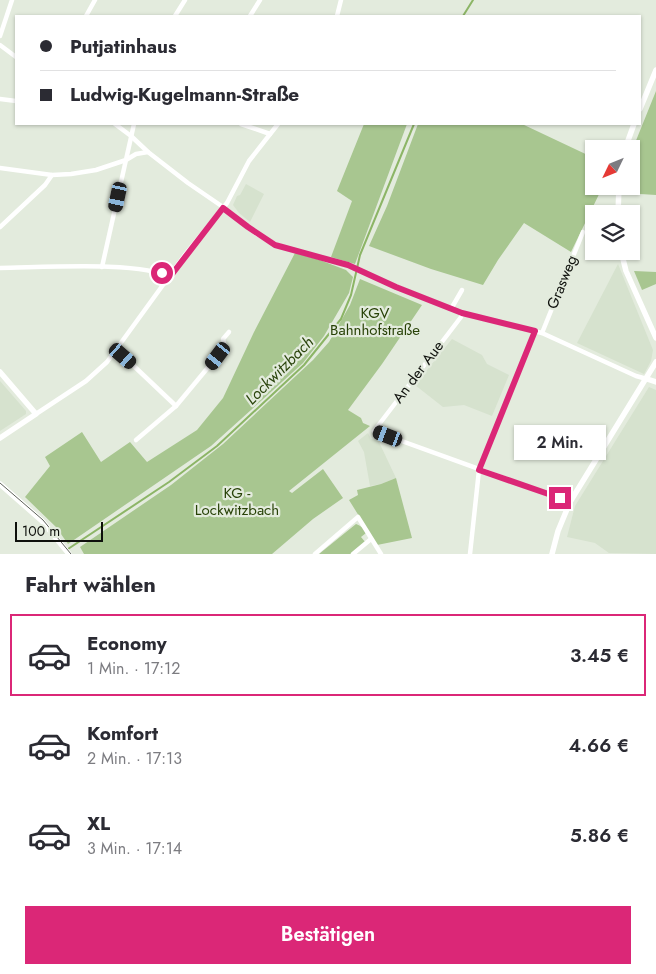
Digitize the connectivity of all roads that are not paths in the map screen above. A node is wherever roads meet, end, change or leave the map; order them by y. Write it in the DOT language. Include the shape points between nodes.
graph roads {
  1 [pos="12,0"];
  2 [pos="94,0"];
  3 [pos="185,0"];
  4 [pos="260,0"];
  5 [pos="339,1"];
  6 [pos="86,15"];
  7 [pos="175,15"];
  8 [pos="251,15"];
  9 [pos="337,15"];
  10 [pos="0,36"];
  11 [pos="0,46"];
  12 [pos="15,56"];
  13 [pos="656,70"];
  14 [pos="0,98"];
  15 [pos="15,101"];
  16 [pos="641,107"];
  17 [pos="116,125"];
  18 [pos="134,125"];
  19 [pos="244,125"];
  20 [pos="277,125"];
  21 [pos="634,125"];
  22 [pos="270,134"];
  23 [pos="131,136"];
  24 [pos="628,140"];
  25 [pos="148,152"];
  26 [pos="126,160"];
  27 [pos="0,168"];
  28 [pos="52,175"];
  29 [pos="223,208"];
  30 [pos="0,227"];
  31 [pos="582,232"];
  32 [pos="623,260"];
  33 [pos="102,267"];
  34 [pos="0,268"];
  35 [pos="169,278"];
  36 [pos="462,290"];
  37 [pos="451,309"];
  38 [pos="462,313"];
  39 [pos="535,331"];
  40 [pos="229,332"];
  41 [pos="542,333"];
  42 [pos="656,338"];
  43 [pos="117,350"];
  44 [pos="656,362"];
  45 [pos="0,372"];
  46 [pos="647,379"];
  47 [pos="656,382"];
  48 [pos="176,406"];
  49 [pos="36,414"];
  50 [pos="0,438"];
  51 [pos="136,440"];
  52 [pos="479,470"];
  53 [pos="0,484"];
  54 [pos="570,502"];
  55 [pos="371,539"];
  56 [pos="69,554"];
  57 [pos="315,554"];
  58 [pos="353,554"];
  59 [pos="381,554"];
  60 [pos="470,554"];
  61 [pos="552,554"];
  1 -- 10 [label="street"];
  2 -- 6 [label="street"];
  3 -- 7 [label="street"];
  4 -- 8 [label="street"];
  5 -- 9 [label="street"];
  11 -- 12 [label="street"];
  13 -- 16 [label="street"];
  14 -- 15 [label="street"];
  17 -- 23 [label="street"];
  18 -- 23 [label="street"];
  19 -- 22 [label="street"];
  20 -- 22 [label="street"];
  21 -- 24 [label="street"];
  22 -- 29 [label="street" via="249,160"];
  23 -- 25 [label="street"];
  23 -- 26 [label="street"];
  25 -- 26 [label="street"];
  25 -- 29 [label="street"];
  26 -- 28 [label="street" via="96,170"];
  26 -- 33 [label="street"];
  27 -- 28 [label="street"];
  28 -- 30 [label="street"];
  29 -- 35 [label="street"];
  29 -- 37 [label="street" via="275,245 348,265"];
  31 -- 41 [label="street, Grasweg"];
  32 -- 42 [label="street"];
  33 -- 34 [label="street"];
  33 -- 35 [label="street" via="153,270"];
  35 -- 43 [label="street"];
  36 -- 37 [label="street"];
  37 -- 38 [label="street"];
  38 -- 39 [label="street"];
  38 -- 52 [label="street, An der Aue" via="374,431"];
  39 -- 41 [label="street"];
  39 -- 52 [label="street"];
  40 -- 48 [label="street" via="223,339 224,347"];
  41 -- 46 [label="street"];
  43 -- 48 [label="street"];
  43 -- 49 [label="street" via="86,381"];
  44 -- 46 [label="street"];
  45 -- 49 [label="street"];
  46 -- 47 [label="street"];
  46 -- 54 [label="street"];
  48 -- 51 [label="street"];
  49 -- 50 [label="street"];
  52 -- 54 [label="street"];
  52 -- 60 [label="street"];
  53 -- 56 [label="street" via="33,511"];
  54 -- 61 [label="street"];
  55 -- 57 [label="street" via="358,517"];
  55 -- 58 [label="street"];
  55 -- 59 [label="street"];
}
